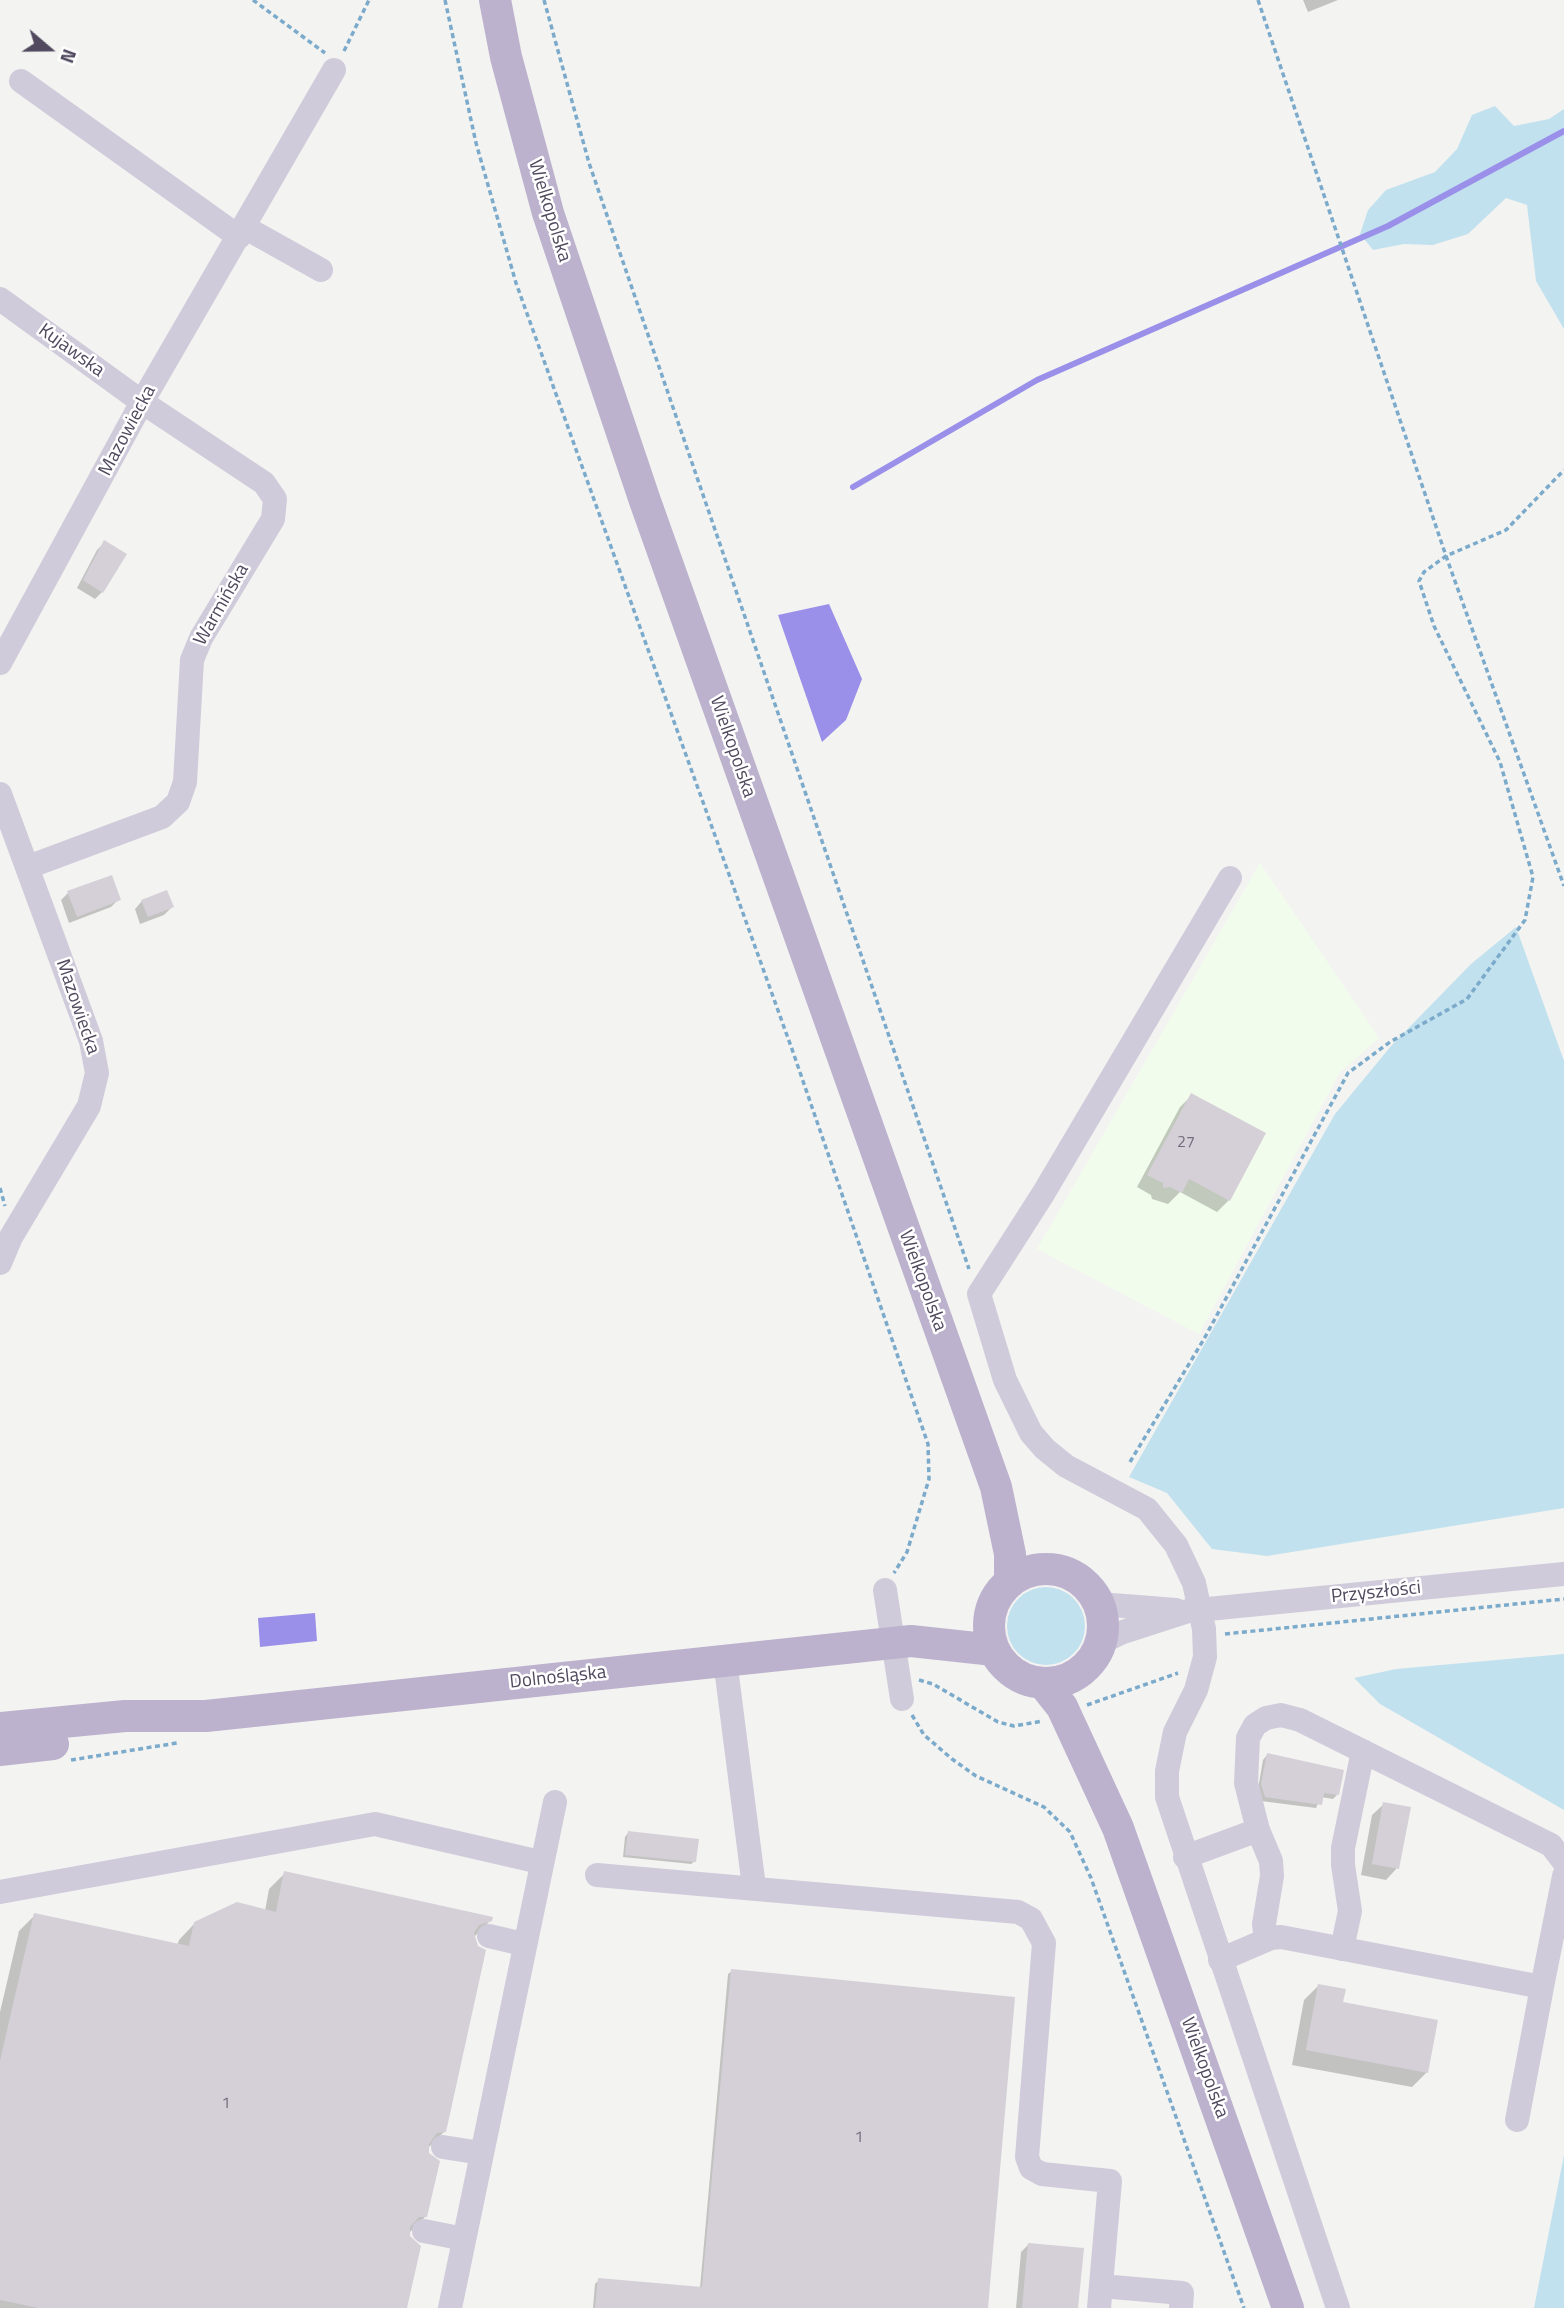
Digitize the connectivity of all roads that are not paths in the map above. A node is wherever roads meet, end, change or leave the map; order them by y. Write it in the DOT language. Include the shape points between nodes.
graph roads {
  1 [pos="495,0"];
  2 [pos="336,66"];
  3 [pos="21,81"];
  4 [pos="242,232"];
  5 [pos="321,270"];
  6 [pos="0,299"];
  7 [pos="142,402"];
  8 [pos="0,663"];
  9 [pos="0,794"];
  10 [pos="28,867"];
  11 [pos="1230,878"];
  12 [pos="2,1256"];
  13 [pos="996,1486"];
  14 [pos="1050,1570"];
  15 [pos="1564,1574"];
  16 [pos="1010,1582"];
  17 [pos="885,1590"];
  18 [pos="1099,1604"];
  19 [pos="1194,1611"];
  20 [pos="990,1615"];
  21 [pos="901,1641"];
  22 [pos="1100,1643"];
  23 [pos="994,1650"];
  24 [pos="725,1660"];
  25 [pos="1082,1670"];
  26 [pos="1043,1683"];
  27 [pos="902,1699"];
  28 [pos="206,1716"];
  29 [pos="0,1728"];
  30 [pos="0,1750"];
  31 [pos="1363,1751"];
  32 [pos="555,1802"];
  33 [pos="1118,1828"];
  34 [pos="1258,1830"];
  35 [pos="1185,1857"];
  36 [pos="540,1862"];
  37 [pos="1564,1862"];
  38 [pos="597,1875"];
  39 [pos="1564,1876"];
  40 [pos="754,1887"];
  41 [pos="0,1892"];
  42 [pos="489,1936"];
  43 [pos="1266,1940"];
  44 [pos="523,1944"];
  45 [pos="1342,1949"];
  46 [pos="1220,1960"];
  47 [pos="1542,1987"];
  48 [pos="1517,2120"];
  49 [pos="443,2147"];
  50 [pos="481,2153"];
  51 [pos="424,2231"];
  52 [pos="464,2239"];
  53 [pos="1100,2297"];
  54 [pos="450,2308"];
  55 [pos="1181,2308"];
  56 [pos="1288,2308"];
  57 [pos="1339,2308"];
  1 -- 13 [label="main road, Wielkopolska" via="552,226 682,606"];
  2 -- 4 [label="street, Mazowiecka"];
  3 -- 4 [label="street"];
  4 -- 5 [label="street"];
  4 -- 7 [label="street, Mazowiecka"];
  6 -- 7 [label="street, Kujawska"];
  7 -- 8 [label="street, Mazowiecka"];
  7 -- 10 [label="street, Warmińska" via="269,487 275,499 273,519 192,660 185,782 178,802 162,817"];
  9 -- 10 [label="street, Mazowiecka"];
  10 -- 12 [label="street, Mazowiecka" via="91,1041 97,1073 89,1106"];
  11 -- 19 [label="street" via="979,1294 1005,1380 1031,1433 1066,1466 1129,1498 1161,1524 1194,1583"];
  13 -- 14 [label="main road, Wielkopolska"];
  13 -- 16 [label="main road, Wielkopolska" via="1010,1554"];
  14 -- 16 [label="main road" via="1026,1572"];
  14 -- 18 [label="main road" via="1077,1578"];
  15 -- 19 [label="street, Przyszłości"];
  16 -- 20 [label="main road"];
  17 -- 21 [label="street"];
  18 -- 19 [label="street, Przyszłości"];
  18 -- 22 [label="main road" via="1103,1621"];
  19 -- 22 [label="street, Przyszłości"];
  19 -- 35 [label="street" via="1205,1657 1175,1732 1167,1771 1167,1797"];
  20 -- 21 [label="main road, Dolnośląska"];
  20 -- 23 [label="main road"];
  21 -- 23 [label="main road, Dolnośląska"];
  21 -- 24 [label="main road, Dolnośląska"];
  21 -- 27 [label="street"];
  22 -- 25 [label="main road"];
  23 -- 26 [label="main road" via="1016,1675"];
  24 -- 28 [label="main road, Dolnośląska"];
  24 -- 40 [label="street"];
  25 -- 26 [label="main road" via="1066,1680"];
  25 -- 33 [label="main road, Wielkopolska" via="1083,1699"];
  26 -- 33 [label="main road, Wielkopolska" via="1062,1707"];
  28 -- 29 [label="main road, Dolnośląska" via="125,1716"];
  28 -- 30 [label="main road, Dolnośląska" via="141,1732"];
  31 -- 34 [label="street" via="1281,1715 1255,1726 1244,1760"];
  31 -- 37 [label="street" via="1551,1844"];
  31 -- 45 [label="street" via="1343,1848 1350,1911"];
  32 -- 36 [label="street"];
  33 -- 56 [label="main road, Wielkopolska"];
  34 -- 35 [label="street"];
  34 -- 43 [label="street" via="1271,1861"];
  35 -- 46 [label="street"];
  36 -- 41 [label="street" via="376,1824"];
  36 -- 44 [label="street"];
  38 -- 40 [label="street"];
  39 -- 47 [label="street"];
  40 -- 53 [label="street" via="1018,1912 1031,1919 1044,1943 1027,2157 1031,2168 1042,2174 1110,2181"];
  42 -- 44 [label="street"];
  43 -- 45 [label="street" via="1281,1937"];
  43 -- 46 [label="street"];
  44 -- 50 [label="street"];
  45 -- 47 [label="street"];
  46 -- 57 [label="street"];
  47 -- 48 [label="street"];
  49 -- 50 [label="street"];
  50 -- 52 [label="street"];
  51 -- 52 [label="street"];
  52 -- 54 [label="street"];
  53 -- 55 [label="street" via="1182,2293"];
}
